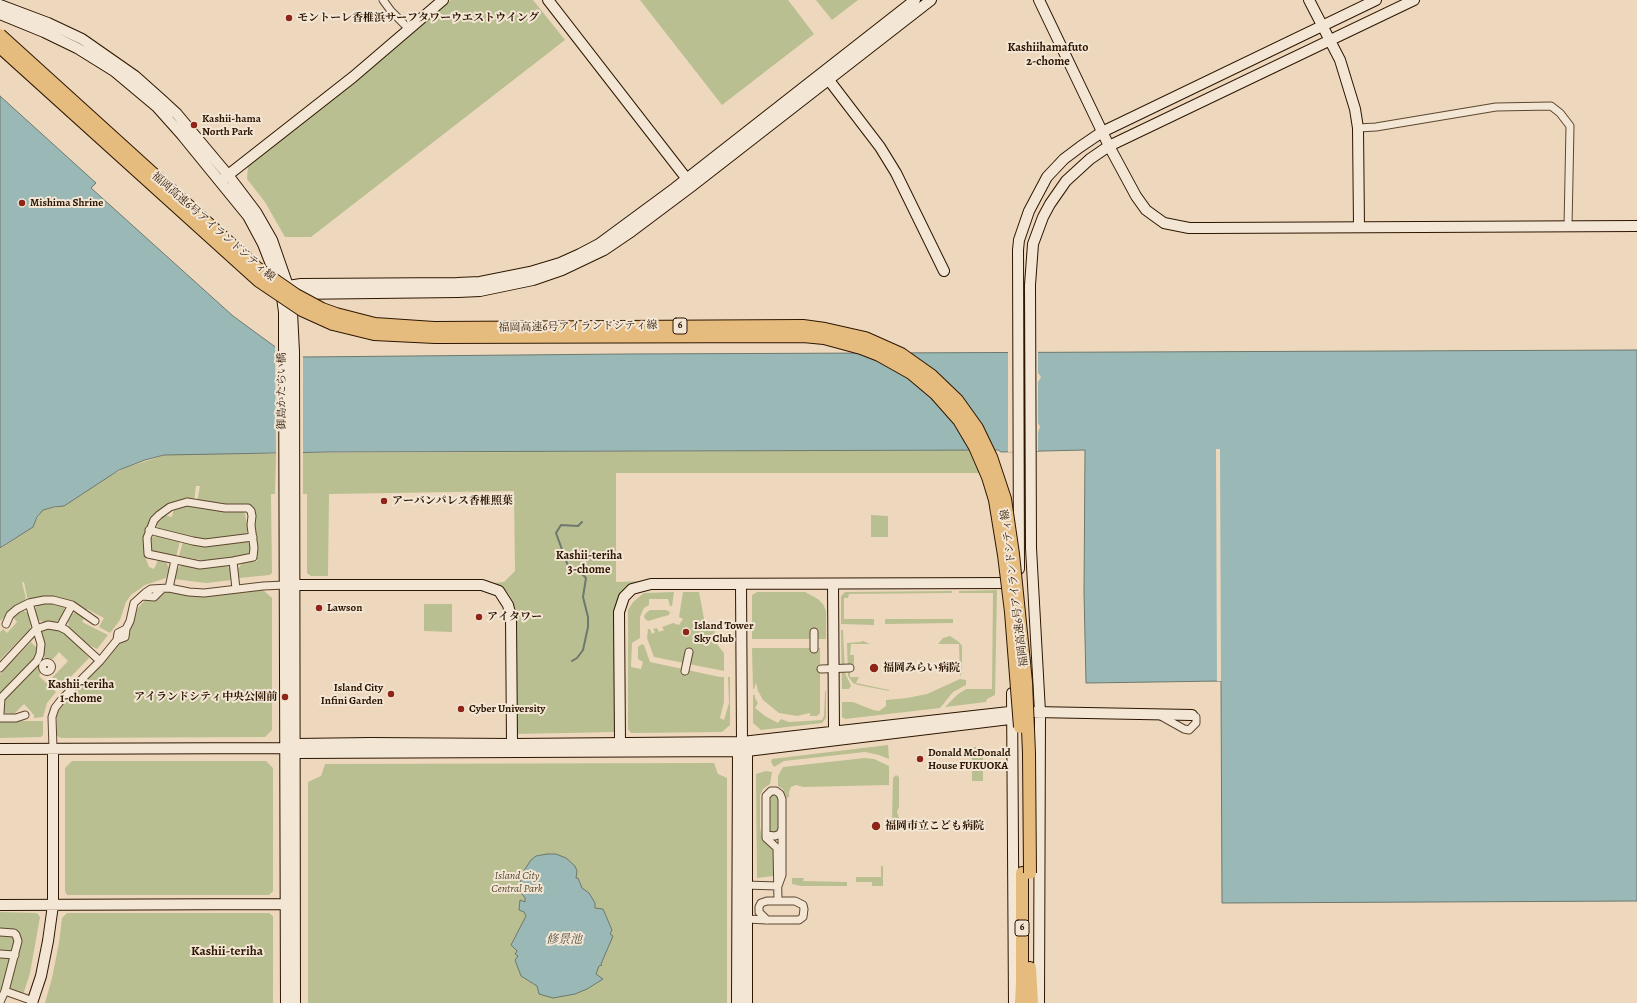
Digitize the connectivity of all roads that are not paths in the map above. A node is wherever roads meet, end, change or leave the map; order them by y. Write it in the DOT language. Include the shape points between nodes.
graph roads {
  1 [pos="383,0"];
  2 [pos="443,0"];
  3 [pos="548,0"];
  4 [pos="915,0"];
  5 [pos="931,0"];
  6 [pos="1038,0"];
  7 [pos="1309,0"];
  8 [pos="1376,0"];
  9 [pos="1414,0"];
  10 [pos="0,5"];
  11 [pos="0,14"];
  12 [pos="1322,26"];
  13 [pos="409,29"];
  14 [pos="0,35"];
  15 [pos="1329,40"];
  16 [pos="0,47"];
  17 [pos="826,76"];
  18 [pos="1358,128"];
  19 [pos="1102,132"];
  20 [pos="1109,146"];
  21 [pos="225,178"];
  22 [pos="689,182"];
  23 [pos="1637,226"];
  24 [pos="1359,227"];
  25 [pos="1568,227"];
  26 [pos="944,271"];
  27 [pos="286,290"];
  28 [pos="150,530"];
  29 [pos="253,536"];
  30 [pos="175,560"];
  31 [pos="233,561"];
  32 [pos="1018,583"];
  33 [pos="741,584"];
  34 [pos="833,584"];
  35 [pos="290,585"];
  36 [pos="169,588"];
  37 [pos="236,589"];
  38 [pos="29,603"];
  39 [pos="72,605"];
  40 [pos="95,622"];
  41 [pos="6,624"];
  42 [pos="60,627"];
  43 [pos="36,629"];
  44 [pos="814,632"];
  45 [pos="814,649"];
  46 [pos="690,652"];
  47 [pos="100,661"];
  48 [pos="0,668"];
  49 [pos="850,668"];
  50 [pos="821,669"];
  51 [pos="685,671"];
  52 [pos="1040,712"];
  53 [pos="0,713"];
  54 [pos="24,715"];
  55 [pos="1013,715"];
  56 [pos="1158,715"];
  57 [pos="1192,715"];
  58 [pos="0,718"];
  59 [pos="834,731"];
  60 [pos="512,744"];
  61 [pos="620,744"];
  62 [pos="285,748"];
  63 [pos="295,748"];
  64 [pos="742,748"];
  65 [pos="0,749"];
  66 [pos="53,749"];
  67 [pos="783,829"];
  68 [pos="766,835"];
  69 [pos="1026,873"];
  70 [pos="742,885"];
  71 [pos="778,886"];
  72 [pos="778,901"];
  73 [pos="53,904"];
  74 [pos="285,904"];
  75 [pos="0,905"];
  76 [pos="747,919"];
  77 [pos="767,920"];
  78 [pos="0,932"];
  79 [pos="0,954"];
  80 [pos="15,955"];
  81 [pos="1026,982"];
  82 [pos="5,991"];
  83 [pos="0,1002"];
  84 [pos="33,1002"];
  85 [pos="286,1003"];
  86 [pos="295,1003"];
  87 [pos="738,1003"];
  88 [pos="747,1003"];
  89 [pos="1014,1003"];
  90 [pos="1021,1003"];
  91 [pos="1032,1003"];
  92 [pos="1039,1003"];
  1 -- 13 [label="street"];
  2 -- 13 [label="street"];
  3 -- 22 [label="street"];
  4 -- 17 [label="street"];
  5 -- 17 [label="street"];
  6 -- 19 [label="street"];
  7 -- 12 [label="street"];
  8 -- 12 [label="street"];
  9 -- 15 [label="street"];
  10 -- 21 [label="street" via="82,39 118,63 150,88 172,110"];
  11 -- 21 [label="street" via="77,48 114,71 157,107"];
  12 -- 15 [label="street"];
  12 -- 19 [label="street"];
  13 -- 21 [label="street" via="353,77"];
  14 -- 69 [label="highway, 福岡高速6号アイランドシティ線 / 6, bridge" via="257,268 296,295 329,312 375,324 434,328 803,326 846,333 877,343 901,354 932,376 957,400 977,428 991,457 1005,499 1026,682 1029,753"];
  15 -- 18 [label="street" via="1345,75 1356,109"];
  15 -- 20 [label="street"];
  16 -- 69 [label="highway, 福岡高速6号アイランドシティ線 / 6, bridge" via="259,281 302,310 333,324 374,334 428,337 803,336 844,342 879,355 926,384 949,408 968,434 984,466 995,500 1009,591 1017,683"];
  17 -- 22 [label="street"];
  17 -- 26 [label="street" via="880,147"];
  18 -- 24 [label="street"];
  18 -- 25 [label="street" via="1496,107 1551,106 1570,126"];
  19 -- 20 [label="street"];
  19 -- 32 [label="street" via="1061,162 1047,177 1036,196 1019,240"];
  20 -- 24 [label="street" via="1141,205 1158,220 1170,225 1195,228"];
  20 -- 52 [label="street" via="1066,181 1043,217 1033,244 1030,285 1030,527"];
  21 -- 27 [label="street, 御島かたらい橋" via="256,212 264,225 272,240"];
  22 -- 27 [label="street" via="632,231 604,250 562,270 533,280 503,287 458,292"];
  23 -- 25 [label="street"];
  24 -- 25 [label="street"];
  27 -- 35 [label="street, 御島かたらい橋"];
  28 -- 29 [label="street" via="204,543"];
  28 -- 29 [label="street" via="154,520 170,506 187,502 230,509 248,508 252,516"];
  28 -- 30 [label="street" via="147,538 148,554"];
  29 -- 31 [label="street" via="253,557"];
  30 -- 31 [label="street" via="200,565"];
  30 -- 36 [label="street"];
  31 -- 37 [label="street"];
  32 -- 34 [label="street"];
  32 -- 55 [label="street"];
  33 -- 34 [label="street"];
  33 -- 61 [label="street" via="651,584 632,589 626,594 619,612"];
  33 -- 64 [label="street"];
  34 -- 59 [label="street"];
  35 -- 37 [label="street"];
  35 -- 60 [label="street" via="482,585 499,592 508,606 511,617"];
  35 -- 62 [label="street"];
  35 -- 63 [label="street"];
  36 -- 37 [label="street" via="204,593"];
  36 -- 47 [label="street" via="151,589 134,603 125,637 117,640"];
  38 -- 39 [label="street" via="53,600"];
  38 -- 41 [label="street" via="10,615"];
  38 -- 43 [label="street"];
  39 -- 40 [label="street"];
  39 -- 42 [label="street"];
  42 -- 43 [label="street" via="48,625"];
  42 -- 47 [label="street"];
  43 -- 48 [label="street"];
  43 -- 53 [label="street" via="41,644 40,663 1,698"];
  44 -- 45 [label="street"];
  46 -- 51 [label="street"];
  47 -- 66 [label="street" via="55,708 52,717"];
  49 -- 50 [label="street"];
  52 -- 55 [label="street"];
  52 -- 56 [label="street"];
  52 -- 92 [label="street"];
  54 -- 58 [label="street"];
  55 -- 59 [label="street"];
  55 -- 64 [label="street"];
  55 -- 89 [label="street"];
  56 -- 57 [label="street"];
  56 -- 57 [label="street" via="1189,730 1196,723 1196,717"];
  59 -- 64 [label="street"];
  60 -- 61 [label="street"];
  60 -- 63 [label="street"];
  61 -- 64 [label="street"];
  62 -- 63 [label="street"];
  62 -- 66 [label="street"];
  62 -- 74 [label="street"];
  63 -- 64 [label="street"];
  63 -- 86 [label="street"];
  64 -- 70 [label="street"];
  65 -- 66 [label="street"];
  66 -- 73 [label="street"];
  67 -- 68 [label="street" via="775,836"];
  67 -- 68 [label="street" via="780,794 772,791 766,796"];
  67 -- 71 [label="street" via="782,875"];
  68 -- 71 [label="street" via="777,848"];
  69 -- 81 [label="highway, 福岡高速6号アイランドシティ線 / 6"];
  70 -- 71 [label="street"];
  70 -- 76 [label="street"];
  70 -- 87 [label="street"];
  71 -- 72 [label="street"];
  72 -- 77 [label="street" via="767,900 759,907 759,912"];
  72 -- 77 [label="street" via="799,902 803,905 803,917 799,920"];
  73 -- 74 [label="street"];
  73 -- 75 [label="street"];
  73 -- 84 [label="street" via="47,948"];
  74 -- 85 [label="street"];
  76 -- 77 [label="street"];
  76 -- 88 [label="street"];
  78 -- 80 [label="street" via="11,932 16,935 18,941"];
  79 -- 80 [label="street"];
  80 -- 82 [label="street"];
  81 -- 90 [label="highway"];
  81 -- 91 [label="highway"];
  82 -- 83 [label="street"];
  82 -- 84 [label="street"];
}
